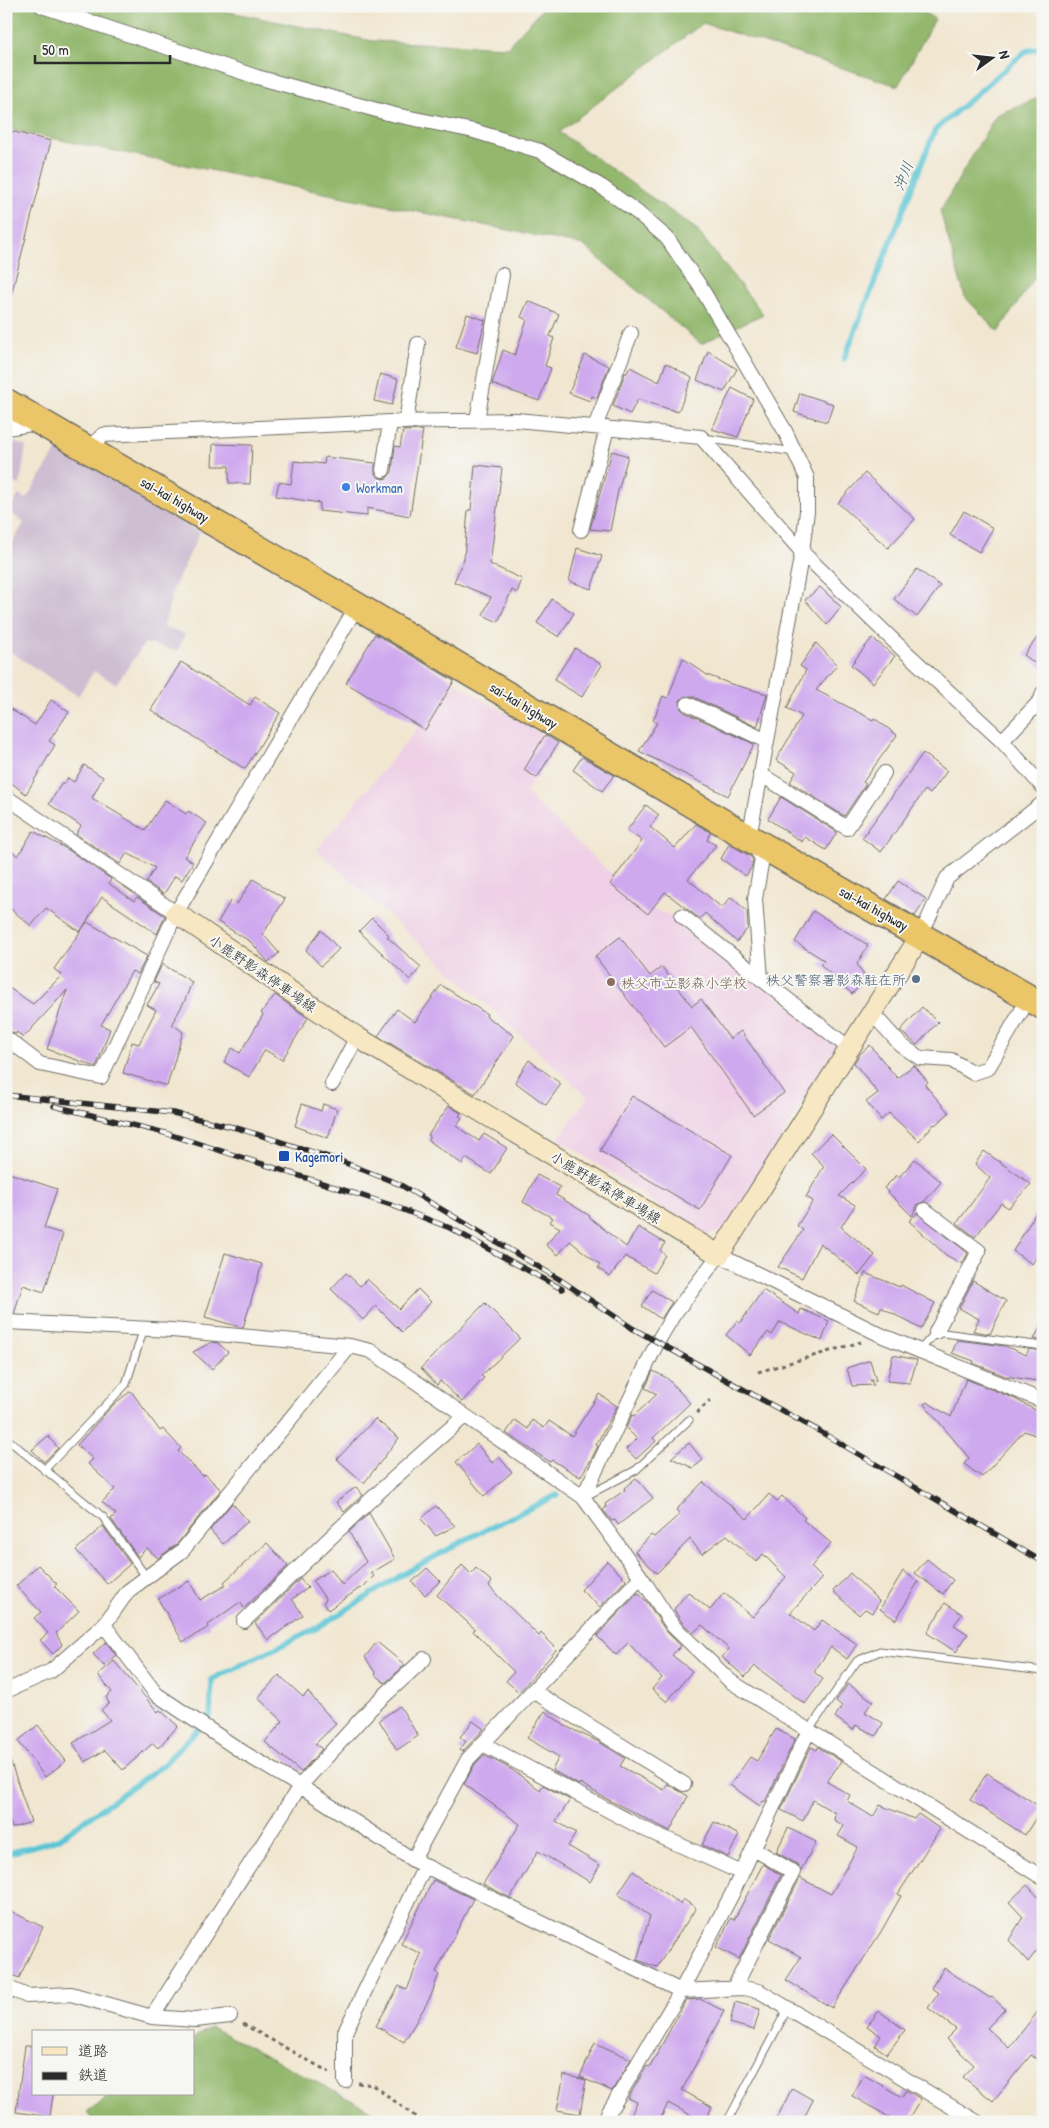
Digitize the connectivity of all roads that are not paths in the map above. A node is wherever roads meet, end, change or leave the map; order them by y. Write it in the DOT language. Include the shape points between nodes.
graph roads {
  1 [pos="42,6"];
  2 [pos="502,275"];
  3 [pos="631,333"];
  4 [pos="418,344"];
  5 [pos="6,402"];
  6 [pos="477,420"];
  7 [pos="390,422"];
  8 [pos="406,422"];
  9 [pos="41,423"];
  10 [pos="6,428"];
  11 [pos="601,428"];
  12 [pos="701,437"];
  13 [pos="89,449"];
  14 [pos="797,452"];
  15 [pos="383,470"];
  16 [pos="581,530"];
  17 [pos="802,552"];
  18 [pos="357,606"];
  19 [pos="1043,693"];
  20 [pos="688,704"];
  21 [pos="1002,740"];
  22 [pos="767,741"];
  23 [pos="884,773"];
  24 [pos="760,774"];
  25 [pos="1043,787"];
  26 [pos="6,797"];
  27 [pos="1043,803"];
  28 [pos="749,838"];
  29 [pos="176,913"];
  30 [pos="682,916"];
  31 [pos="921,935"];
  32 [pos="762,979"];
  33 [pos="1036,1002"];
  34 [pos="872,1013"];
  35 [pos="358,1037"];
  36 [pos="6,1038"];
  37 [pos="850,1048"];
  38 [pos="332,1084"];
  39 [pos="925,1210"];
  40 [pos="719,1255"];
  41 [pos="6,1322"];
  42 [pos="144,1328"];
  43 [pos="936,1332"];
  44 [pos="350,1346"];
  45 [pos="1043,1346"];
  46 [pos="919,1351"];
  47 [pos="1043,1401"];
  48 [pos="465,1416"];
  49 [pos="689,1420"];
  50 [pos="6,1438"];
  51 [pos="44,1470"];
  52 [pos="583,1497"];
  53 [pos="641,1577"];
  54 [pos="147,1578"];
  55 [pos="244,1621"];
  56 [pos="104,1625"];
  57 [pos="424,1659"];
  58 [pos="1043,1671"];
  59 [pos="6,1691"];
  60 [pos="533,1691"];
  61 [pos="809,1730"];
  62 [pos="483,1744"];
  63 [pos="684,1784"];
  64 [pos="300,1786"];
  65 [pos="754,1849"];
  66 [pos="419,1863"];
  67 [pos="742,1873"];
  68 [pos="1043,1878"];
  69 [pos="6,1987"];
  70 [pos="734,1988"];
  71 [pos="681,1991"];
  72 [pos="788,2008"];
  73 [pos="230,2016"];
  74 [pos="152,2017"];
  75 [pos="345,2081"];
  76 [pos="603,2122"];
  77 [pos="727,2122"];
  78 [pos="977,2122"];
  1 -- 14 [label="street" via="257,77 391,114 474,131 540,151 602,187 667,238 700,286"];
  2 -- 6 [label="street"];
  3 -- 11 [label="street"];
  4 -- 8 [label="street"];
  5 -- 9 [label="highway, sai-kai highway"];
  6 -- 8 [label="street"];
  6 -- 11 [label="street" via="516,420"];
  7 -- 8 [label="street"];
  7 -- 13 [label="street" via="103,435"];
  7 -- 15 [label="street"];
  9 -- 10 [label="street"];
  9 -- 13 [label="highway, sai-kai highway"];
  11 -- 12 [label="street"];
  11 -- 16 [label="street"];
  12 -- 14 [label="lane"];
  12 -- 17 [label="street"];
  13 -- 18 [label="highway, sai-kai highway"];
  14 -- 17 [label="street" via="808,478 808,511"];
  17 -- 21 [label="street"];
  17 -- 22 [label="street"];
  18 -- 28 [label="highway, sai-kai highway"];
  18 -- 29 [label="street"];
  19 -- 21 [label="street" via="1041,700"];
  20 -- 22 [label="street"];
  21 -- 25 [label="street"];
  22 -- 24 [label="street"];
  23 -- 24 [label="street" via="847,828"];
  24 -- 28 [label="street"];
  26 -- 29 [label="street"];
  27 -- 31 [label="street" via="947,878"];
  28 -- 31 [label="highway, sai-kai highway"];
  28 -- 32 [label="street" via="762,858 755,899"];
  29 -- 35 [label="main road, 小鹿野影森停車場線"];
  29 -- 36 [label="street" via="101,1077 40,1064"];
  30 -- 32 [label="street"];
  31 -- 33 [label="highway, sai-kai highway"];
  31 -- 34 [label="main road"];
  32 -- 37 [label="street"];
  33 -- 34 [label="street" via="988,1068 973,1073 951,1060 920,1058 901,1045"];
  34 -- 37 [label="main road"];
  35 -- 38 [label="street"];
  35 -- 40 [label="main road, 小鹿野影森停車場線"];
  37 -- 40 [label="main road"];
  39 -- 43 [label="street" via="980,1252"];
  40 -- 46 [label="street"];
  40 -- 52 [label="street" via="674,1314 658,1341"];
  41 -- 42 [label="street"];
  42 -- 44 [label="street"];
  42 -- 51 [label="lane" via="126,1384"];
  43 -- 45 [label="lane"];
  43 -- 46 [label="lane"];
  44 -- 48 [label="street" via="371,1351"];
  44 -- 54 [label="street" via="182,1551"];
  46 -- 47 [label="street"];
  48 -- 52 [label="street"];
  48 -- 55 [label="street" via="357,1511"];
  49 -- 52 [label="lane" via="636,1470"];
  50 -- 51 [label="lane"];
  51 -- 54 [label="lane" via="103,1516"];
  52 -- 53 [label="street"];
  53 -- 60 [label="street"];
  53 -- 61 [label="street" via="673,1626 730,1681"];
  54 -- 56 [label="street" via="128,1591"];
  56 -- 59 [label="street" via="51,1671"];
  56 -- 64 [label="street" via="156,1694"];
  57 -- 64 [label="street" via="372,1707"];
  58 -- 61 [label="lane" via="880,1651 857,1661"];
  60 -- 62 [label="street"];
  60 -- 63 [label="street"];
  61 -- 65 [label="street"];
  61 -- 68 [label="street"];
  62 -- 66 [label="street" via="468,1759"];
  62 -- 67 [label="street" via="642,1828"];
  64 -- 66 [label="street"];
  64 -- 74 [label="street"];
  65 -- 67 [label="street"];
  65 -- 70 [label="street" via="793,1872"];
  66 -- 71 [label="street"];
  66 -- 75 [label="street" via="345,2032"];
  67 -- 71 [label="street"];
  69 -- 74 [label="street" via="26,1996 71,1994"];
  70 -- 71 [label="street"];
  70 -- 72 [label="street" via="760,1991"];
  71 -- 76 [label="street"];
  72 -- 77 [label="lane"];
  72 -- 78 [label="street"];
  73 -- 74 [label="street" via="195,2020"];
}
